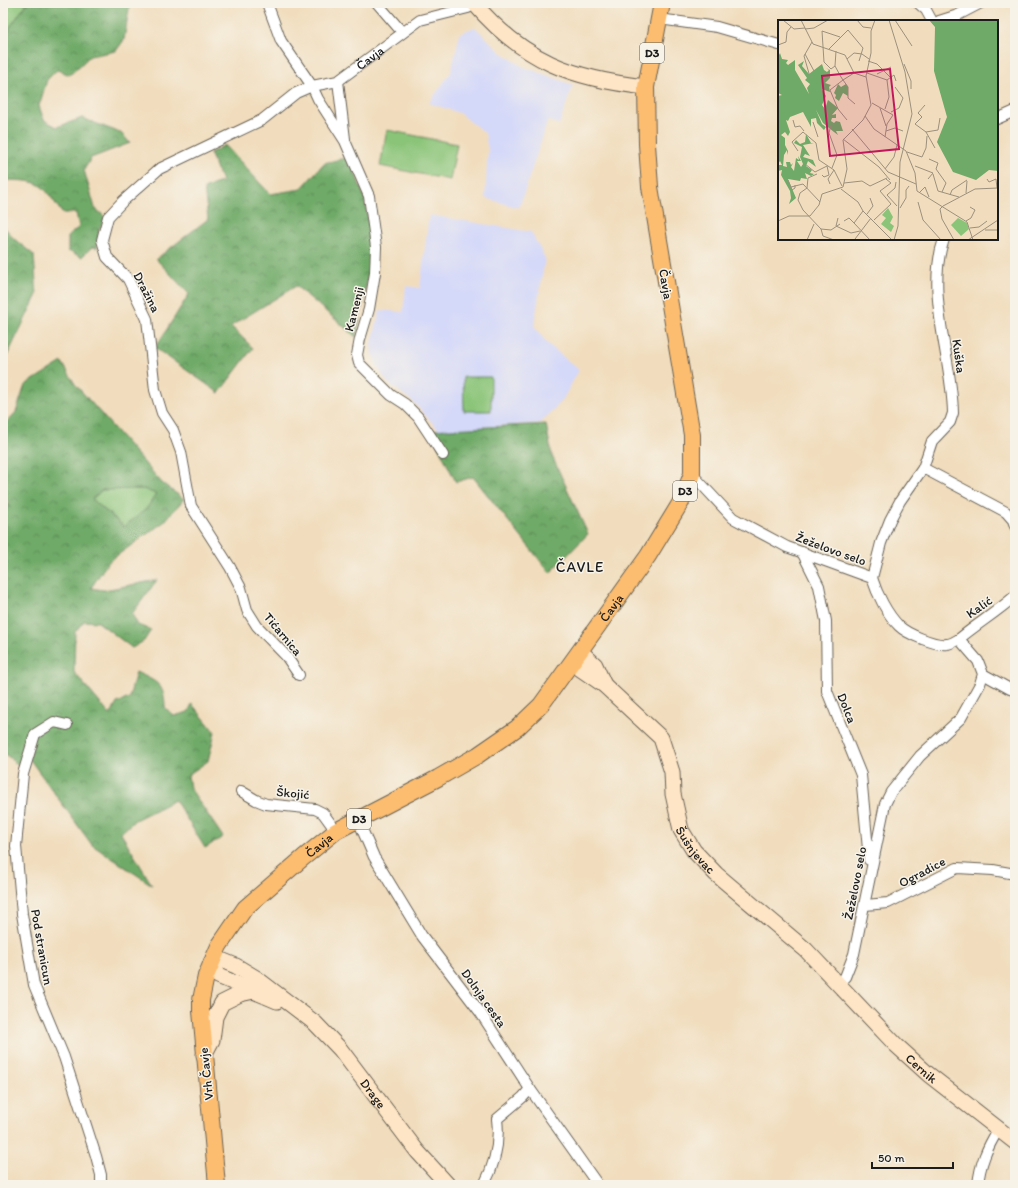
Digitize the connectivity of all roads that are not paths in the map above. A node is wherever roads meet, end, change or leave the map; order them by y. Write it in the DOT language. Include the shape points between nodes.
graph roads {
  1 [pos="267,3"];
  2 [pos="377,3"];
  3 [pos="475,3"];
  4 [pos="662,3"];
  5 [pos="918,3"];
  6 [pos="981,3"];
  7 [pos="659,19"];
  8 [pos="931,20"];
  9 [pos="942,20"];
  10 [pos="402,32"];
  11 [pos="778,46"];
  12 [pos="338,81"];
  13 [pos="312,86"];
  14 [pos="646,87"];
  15 [pos="1015,110"];
  16 [pos="998,118"];
  17 [pos="345,141"];
  18 [pos="944,240"];
  19 [pos="443,455"];
  20 [pos="923,468"];
  21 [pos="692,474"];
  22 [pos="1015,526"];
  23 [pos="802,552"];
  24 [pos="872,578"];
  25 [pos="1015,596"];
  26 [pos="247,610"];
  27 [pos="959,639"];
  28 [pos="576,657"];
  29 [pos="299,674"];
  30 [pos="983,674"];
  31 [pos="1015,690"];
  32 [pos="67,725"];
  33 [pos="241,791"];
  34 [pos="358,820"];
  35 [pos="336,831"];
  36 [pos="870,874"];
  37 [pos="1015,874"];
  38 [pos="865,905"];
  39 [pos="212,960"];
  40 [pos="838,983"];
  41 [pos="256,991"];
  42 [pos="294,1008"];
  43 [pos="204,1055"];
  44 [pos="530,1089"];
  45 [pos="998,1130"];
  46 [pos="1015,1142"];
  47 [pos="101,1185"];
  48 [pos="217,1185"];
  49 [pos="448,1185"];
  50 [pos="484,1185"];
  51 [pos="598,1185"];
  52 [pos="978,1185"];
  1 -- 13 [label="street" via="281,40"];
  2 -- 10 [label="street"];
  3 -- 10 [label="street, Čavja" via="468,8 420,20"];
  3 -- 14 [label="main road, Čavja" via="500,31 552,65 580,76"];
  4 -- 7 [label="main road, D3"];
  5 -- 8 [label="street"];
  6 -- 9 [label="street"];
  7 -- 11 [label="street" via="716,27"];
  7 -- 14 [label="main road, Čavja / D3"];
  10 -- 12 [label="street, Čavja"];
  12 -- 13 [label="street, Čavja"];
  12 -- 17 [label="street, Kamenji"];
  13 -- 17 [label="street, Kamenji"];
  13 -- 26 [label="street, Dražina" via="296,93 262,120 159,169 108,217 102,240 106,257 128,279 148,319 156,390 162,413 173,430 181,452 192,506 241,588"];
  14 -- 21 [label="main road, Čavja / D3" via="650,187 692,435"];
  15 -- 16 [label="street"];
  17 -- 19 [label="street, Kamenji" via="369,196 376,247 375,273 357,355 359,363 391,395 418,417"];
  18 -- 20 [label="street, Kuška" via="939,253 938,292 953,413 950,422 932,441"];
  20 -- 22 [label="street" via="1006,512"];
  20 -- 24 [label="street, Kuška" via="890,520"];
  21 -- 23 [label="street, Žeželovo selo" via="733,518 787,547"];
  21 -- 28 [label="main road, Čavja / D3" via="681,502 648,556"];
  23 -- 24 [label="street, Žeželovo selo"];
  23 -- 36 [label="street, Dolca" via="820,586 826,621 827,691 861,776"];
  24 -- 27 [label="street, Žeželovo selo" via="876,591 900,626 912,634 938,644 948,644"];
  25 -- 27 [label="street, Kalić"];
  26 -- 29 [label="street, Tićarnica" via="257,626 286,656"];
  27 -- 30 [label="street" via="978,661"];
  28 -- 34 [label="main road, Čavja / D3" via="541,705 517,728 478,755"];
  28 -- 40 [label="main road, Šušnjevac" via="595,665 604,685 661,738 672,772 673,794 681,830 694,851 716,874 806,950"];
  30 -- 31 [label="street"];
  30 -- 36 [label="street, Žeželovo selo" via="961,718 920,756 891,792 880,819"];
  32 -- 47 [label="street, Pod stranicun" via="54,722 35,734 23,774 16,846 22,914 34,985 64,1057 96,1156"];
  33 -- 35 [label="street, Škojić" via="266,804 315,809 323,813"];
  34 -- 35 [label="main road, Čavja / D3"];
  34 -- 44 [label="street, Dolnja cesta" via="374,857 422,936 480,1012"];
  35 -- 39 [label="main road, Čavja / D3" via="245,908"];
  36 -- 38 [label="street, Žeželovo selo"];
  37 -- 38 [label="street, Ogradice" via="957,868 888,903"];
  38 -- 40 [label="street, Žeželovo selo" via="851,966"];
  39 -- 41 [label="main road, Drage" via="218,976"];
  39 -- 42 [label="main road, Drage" via="236,966 256,978"];
  39 -- 43 [label="main road, Vrh Čavje / D3" via="201,1000"];
  40 -- 45 [label="main road, Cernik" via="896,1045"];
  41 -- 42 [label="main road, Drage"];
  41 -- 43 [label="main road" via="240,994 222,1004 215,1017 212,1040"];
  42 -- 49 [label="main road, Drage" via="315,1023 340,1049 417,1151"];
  43 -- 48 [label="main road, Vrh Čavje / D3"];
  44 -- 50 [label="street" via="497,1119 495,1160"];
  44 -- 51 [label="street, Dolnja cesta"];
  45 -- 46 [label="main road, Cernik"];
  45 -- 52 [label="street" via="980,1165"];
}
